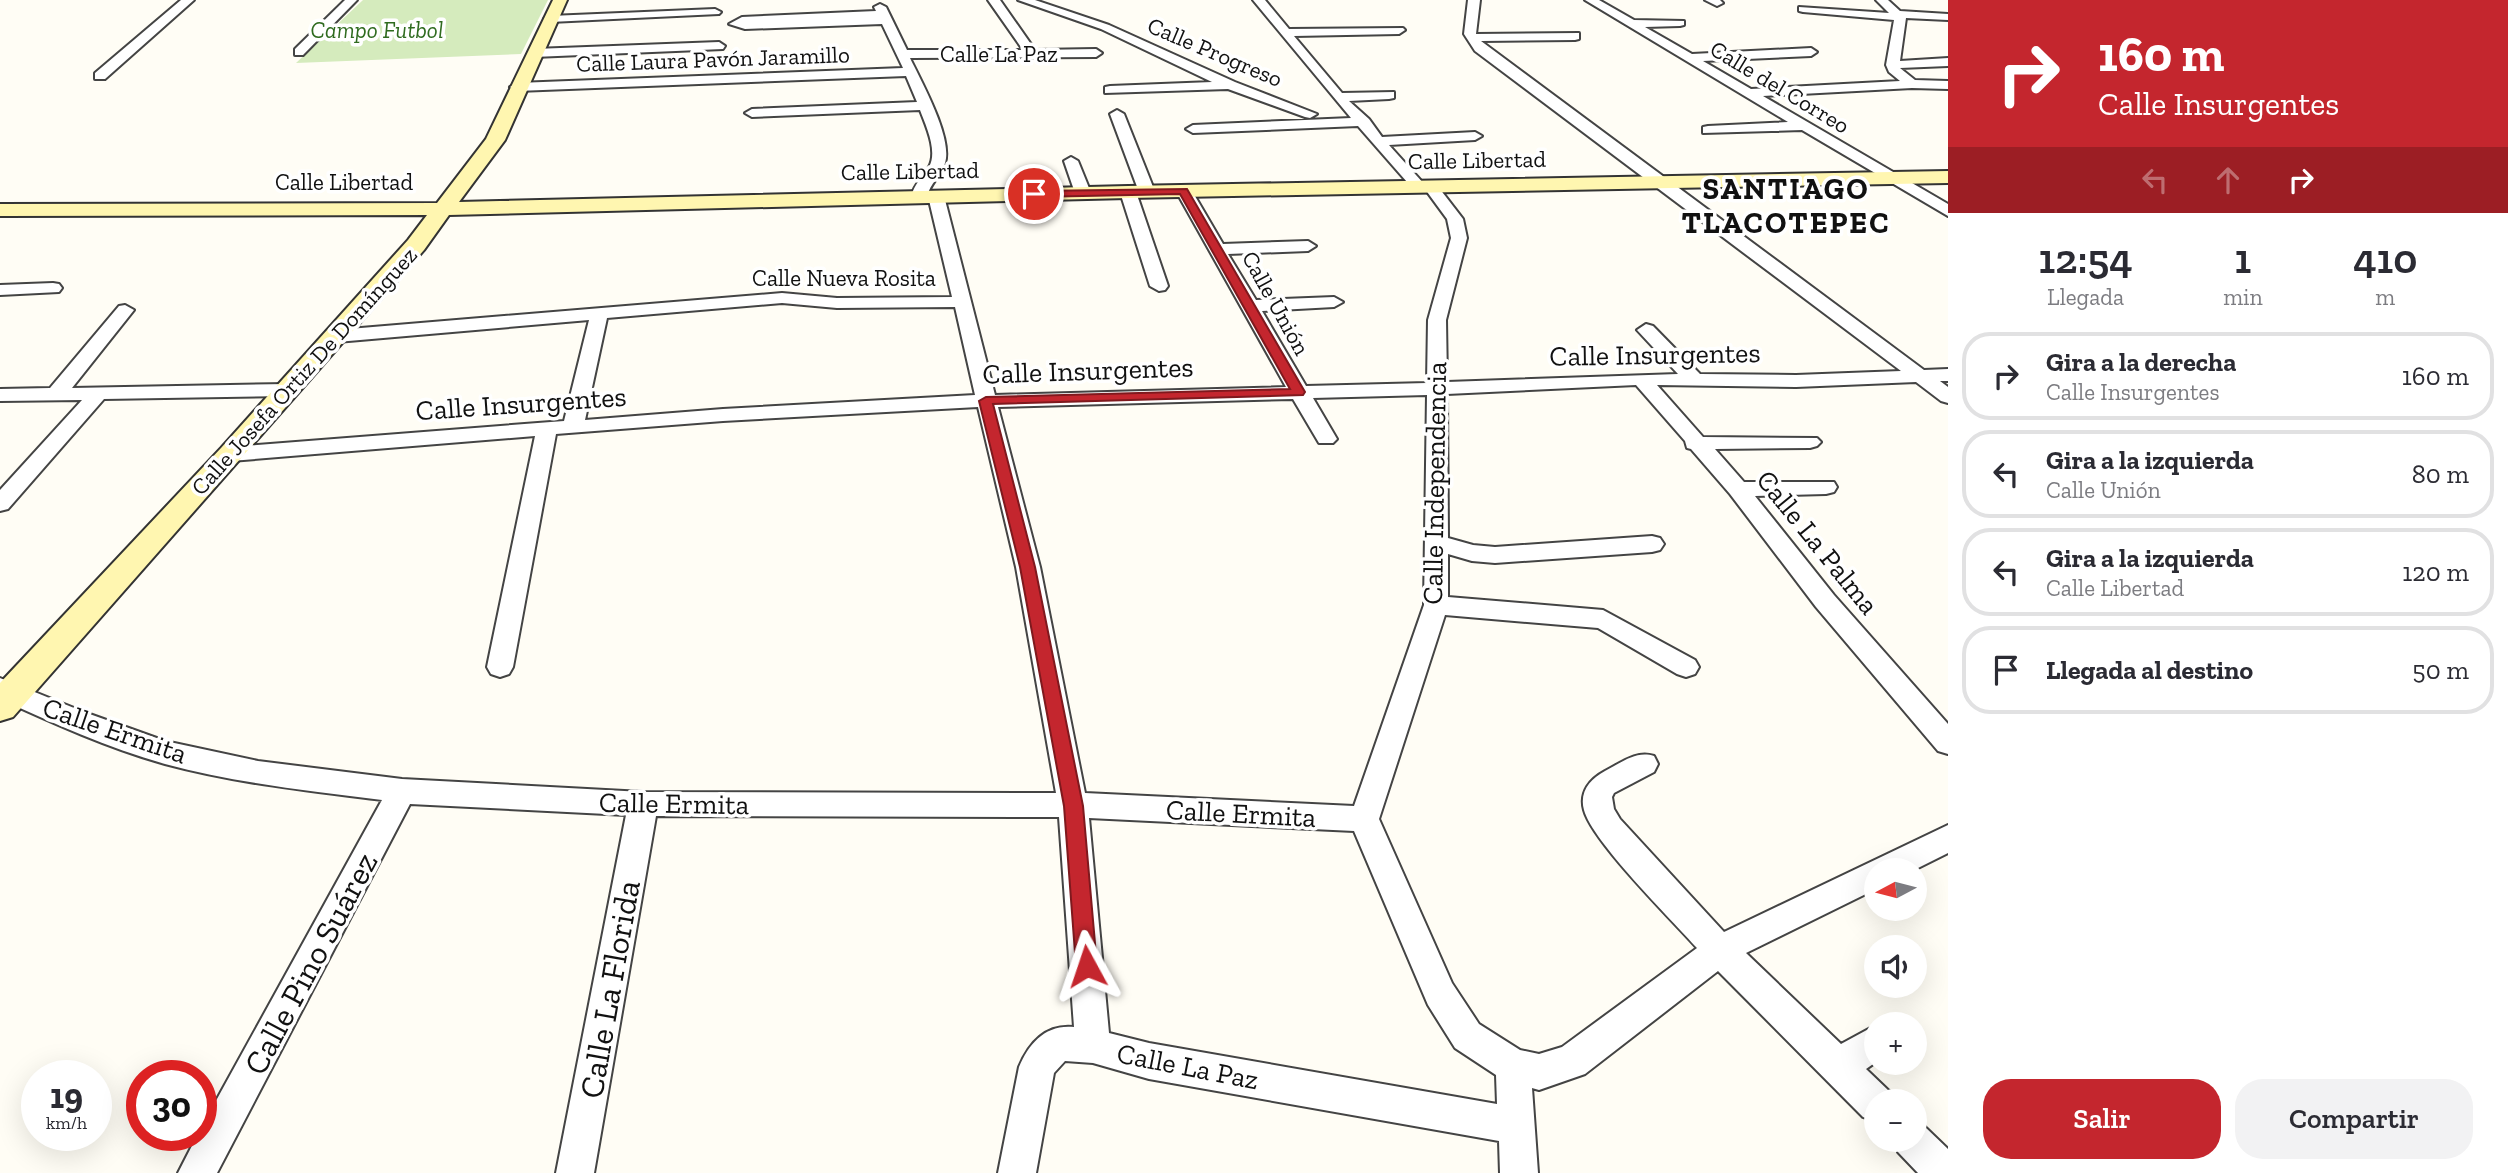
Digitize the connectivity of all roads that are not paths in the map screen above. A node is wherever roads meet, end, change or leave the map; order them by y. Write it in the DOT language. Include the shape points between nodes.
graph roads {
  1 [pos="188,0"];
  2 [pos="351,0"];
  3 [pos="560,0"];
  4 [pos="877,0"];
  5 [pos="994,0"];
  6 [pos="1024,0"];
  7 [pos="1259,0"];
  8 [pos="1474,0"];
  9 [pos="1591,0"];
  10 [pos="1882,0"];
  11 [pos="1803,9"];
  12 [pos="715,12"];
  13 [pos="1899,16"];
  14 [pos="885,17"];
  15 [pos="1948,17"];
  16 [pos="857,18"];
  17 [pos="550,19"];
  18 [pos="1680,23"];
  19 [pos="1632,24"];
  20 [pos="1399,30"];
  21 [pos="1286,33"];
  22 [pos="1575,36"];
  23 [pos="1471,38"];
  24 [pos="719,46"];
  25 [pos="1811,51"];
  26 [pos="299,52"];
  27 [pos="1096,53"];
  28 [pos="534,54"];
  29 [pos="902,54"];
  30 [pos="1031,54"];
  31 [pos="1690,58"];
  32 [pos="1948,62"];
  33 [pos="1892,65"];
  34 [pos="910,72"];
  35 [pos="100,76"];
  36 [pos="1912,84"];
  37 [pos="1230,85"];
  38 [pos="1948,85"];
  39 [pos="517,87"];
  40 [pos="1110,90"];
  41 [pos="1749,93"];
  42 [pos="1389,95"];
  43 [pos="1339,97"];
  44 [pos="926,106"];
  45 [pos="752,113"];
  46 [pos="1118,114"];
  47 [pos="1311,114"];
  48 [pos="1364,122"];
  49 [pos="1806,126"];
  50 [pos="1193,129"];
  51 [pos="1708,130"];
  52 [pos="1475,136"];
  53 [pos="1380,141"];
  54 [pos="1071,161"];
  55 [pos="1948,177"];
  56 [pos="1892,178"];
  57 [pos="1659,183"];
  58 [pos="1425,187"];
  59 [pos="1184,191"];
  60 [pos="1137,192"];
  61 [pos="1083,193"];
  62 [pos="928,197"];
  63 [pos="1926,198"];
  64 [pos="1948,201"];
  65 [pos="444,209"];
  66 [pos="0,210"];
  67 [pos="1948,211"];
  68 [pos="1308,246"];
  69 [pos="1218,249"];
  70 [pos="1158,286"];
  71 [pos="53,288"];
  72 [pos="0,290"];
  73 [pos="963,302"];
  74 [pos="1334,302"];
  75 [pos="1250,306"];
  76 [pos="125,310"];
  77 [pos="599,315"];
  78 [pos="1646,330"];
  79 [pos="337,336"];
  80 [pos="1948,375"];
  81 [pos="1919,376"];
  82 [pos="1693,378"];
  83 [pos="1641,379"];
  84 [pos="1436,389"];
  85 [pos="287,390"];
  86 [pos="1298,392"];
  87 [pos="99,393"];
  88 [pos="57,394"];
  89 [pos="0,395"];
  90 [pos="1948,397"];
  91 [pos="986,401"];
  92 [pos="573,427"];
  93 [pos="547,429"];
  94 [pos="1326,439"];
  95 [pos="1810,442"];
  96 [pos="1694,443"];
  97 [pos="231,454"];
  98 [pos="1826,486"];
  99 [pos="1738,489"];
  100 [pos="0,504"];
  101 [pos="1436,541"];
  102 [pos="1652,544"];
  103 [pos="1436,605"];
  104 [pos="500,667"];
  105 [pos="1686,667"];
  106 [pos="5,696"];
  107 [pos="1948,743"];
  108 [pos="1644,764"];
  109 [pos="402,790"];
  110 [pos="643,804"];
  111 [pos="1073,806"];
  112 [pos="1364,819"];
  113 [pos="1948,838"];
  114 [pos="1908,858"];
  115 [pos="1864,880"];
  116 [pos="1720,950"];
  117 [pos="1093,1046"];
  118 [pos="1864,1050"];
  119 [pos="1513,1066"];
  120 [pos="1839,1066"];
  121 [pos="1864,1092"];
  122 [pos="1517,1126"];
  123 [pos="1924,1152"];
  124 [pos="198,1173"];
  125 [pos="575,1173"];
  126 [pos="1017,1173"];
  127 [pos="1519,1173"];
  128 [pos="1945,1173"];
  1 -- 35 [label="street"];
  2 -- 26 [label="street"];
  3 -- 17 [label="main road, Calle Josefa Ortiz De Domínguez"];
  4 -- 14 [label="street"];
  5 -- 30 [label="street"];
  6 -- 37 [label="street, Calle Progreso" via="1105,27"];
  7 -- 21 [label="street, Calle Independencia"];
  8 -- 23 [label="street" via="1477,22"];
  9 -- 19 [label="street, Calle del Correo"];
  10 -- 13 [label="street"];
  11 -- 13 [label="street"];
  12 -- 17 [label="street"];
  13 -- 15 [label="street"];
  13 -- 33 [label="street"];
  14 -- 16 [label="street"];
  14 -- 29 [label="street"];
  16 -- 16 [label="street" via="745,26 736,24 742,20"];
  17 -- 28 [label="main road, Calle Josefa Ortiz De Domínguez"];
  18 -- 19 [label="street"];
  19 -- 31 [label="street, Calle del Correo"];
  20 -- 21 [label="street"];
  21 -- 43 [label="street, Calle Independencia"];
  22 -- 23 [label="street"];
  23 -- 57 [label="street"];
  24 -- 28 [label="street"];
  25 -- 31 [label="street"];
  27 -- 30 [label="street, Calle La Paz"];
  28 -- 39 [label="main road, Calle Josefa Ortiz De Domínguez"];
  29 -- 30 [label="street, Calle La Paz"];
  29 -- 34 [label="street"];
  31 -- 41 [label="street, Calle del Correo"];
  32 -- 33 [label="street"];
  33 -- 36 [label="street"];
  34 -- 39 [label="street, Calle Laura Pavón Jaramillo"];
  34 -- 44 [label="street"];
  36 -- 38 [label="street"];
  36 -- 41 [label="street"];
  37 -- 40 [label="street"];
  37 -- 47 [label="street, Calle Progreso"];
  39 -- 65 [label="main road, Calle Josefa Ortiz De Domínguez" via="495,140"];
  41 -- 49 [label="street, Calle del Correo"];
  42 -- 43 [label="street"];
  43 -- 48 [label="street, Calle Independencia"];
  44 -- 45 [label="street"];
  44 -- 62 [label="street" via="939,160 924,179"];
  46 -- 60 [label="street"];
  48 -- 50 [label="street"];
  48 -- 53 [label="street, Calle Independencia"];
  49 -- 51 [label="street"];
  49 -- 56 [label="street, Calle del Correo"];
  52 -- 53 [label="street"];
  53 -- 58 [label="street, Calle Independencia"];
  54 -- 61 [label="street"];
  55 -- 56 [label="main road, Calle Libertad"];
  56 -- 57 [label="main road, Calle Libertad"];
  56 -- 63 [label="street, Calle del Correo"];
  57 -- 58 [label="main road, Calle Libertad"];
  57 -- 81 [label="street"];
  58 -- 59 [label="main road, Calle Libertad"];
  58 -- 84 [label="street, Calle Independencia" via="1455,219 1459,238 1437,320"];
  59 -- 60 [label="main road, Calle Libertad"];
  59 -- 69 [label="street, Calle Unión"];
  60 -- 61 [label="main road, Calle Libertad"];
  60 -- 70 [label="street"];
  61 -- 62 [label="main road, Calle Libertad"];
  62 -- 65 [label="main road, Calle Libertad"];
  62 -- 73 [label="street, Calle La Paz"];
  63 -- 64 [label="street"];
  63 -- 67 [label="street, Calle del Correo"];
  65 -- 66 [label="main road, Calle Libertad"];
  65 -- 79 [label="main road, Calle Josefa Ortiz De Domínguez"];
  68 -- 69 [label="street"];
  69 -- 75 [label="street, Calle Unión"];
  71 -- 72 [label="street"];
  73 -- 77 [label="street, Calle Nueva Rosita" via="837,303 782,298"];
  73 -- 91 [label="street, Calle La Paz"];
  74 -- 75 [label="street"];
  75 -- 86 [label="street, Calle Unión"];
  76 -- 88 [label="street"];
  77 -- 79 [label="street, Calle Nueva Rosita"];
  77 -- 92 [label="street"];
  78 -- 82 [label="street"];
  79 -- 85 [label="main road, Calle Josefa Ortiz De Domínguez"];
  80 -- 81 [label="street, Calle Insurgentes"];
  81 -- 82 [label="street, Calle Insurgentes" via="1796,381"];
  81 -- 90 [label="street"];
  82 -- 83 [label="street, Calle Insurgentes"];
  83 -- 84 [label="street, Calle Insurgentes"];
  83 -- 96 [label="street, Calle La Palma"];
  84 -- 86 [label="street, Calle Insurgentes"];
  84 -- 101 [label="street, Calle Independencia"];
  85 -- 87 [label="street"];
  85 -- 97 [label="main road, Calle Josefa Ortiz De Domínguez"];
  86 -- 91 [label="street, Calle Insurgentes"];
  86 -- 94 [label="street, Calle Unión"];
  87 -- 88 [label="street"];
  87 -- 100 [label="street"];
  88 -- 89 [label="street"];
  91 -- 92 [label="street, Calle Insurgentes"];
  91 -- 111 [label="street, Calle La Paz" via="1028,567"];
  92 -- 93 [label="street, Calle Insurgentes"];
  93 -- 97 [label="street, Calle Insurgentes"];
  93 -- 104 [label="street"];
  95 -- 96 [label="street"];
  96 -- 99 [label="street, Calle La Palma"];
  97 -- 106 [label="main road, Calle Josefa Ortiz De Domínguez"];
  98 -- 99 [label="street"];
  99 -- 107 [label="street, Calle La Palma" via="1825,601"];
  101 -- 102 [label="street" via="1495,555"];
  101 -- 103 [label="street, Calle Independencia"];
  103 -- 105 [label="street" via="1603,619"];
  103 -- 112 [label="street, Calle Independencia"];
  106 -- 109 [label="street, Calle Ermita" via="164,752 258,773"];
  108 -- 116 [label="street" via="1604,785 1597,796 1599,811 1609,828"];
  109 -- 110 [label="street, Calle Ermita"];
  109 -- 124 [label="street, Calle Pino Suárez"];
  110 -- 111 [label="street, Calle Ermita"];
  110 -- 125 [label="street, Calle La Florida"];
  111 -- 112 [label="street, Calle Ermita"];
  111 -- 117 [label="street, Calle La Paz"];
  112 -- 119 [label="street" via="1440,994 1467,1036"];
  113 -- 114 [label="street"];
  115 -- 116 [label="street"];
  116 -- 119 [label="street" via="1572,1061 1539,1072"];
  116 -- 120 [label="street"];
  117 -- 122 [label="street, Calle La Paz" via="1149,1061"];
  117 -- 126 [label="street" via="1062,1043 1047,1051 1037,1067"];
  118 -- 120 [label="street"];
  119 -- 122 [label="street"];
  120 -- 121 [label="street"];
  122 -- 127 [label="street"];
  123 -- 128 [label="street"];
}
